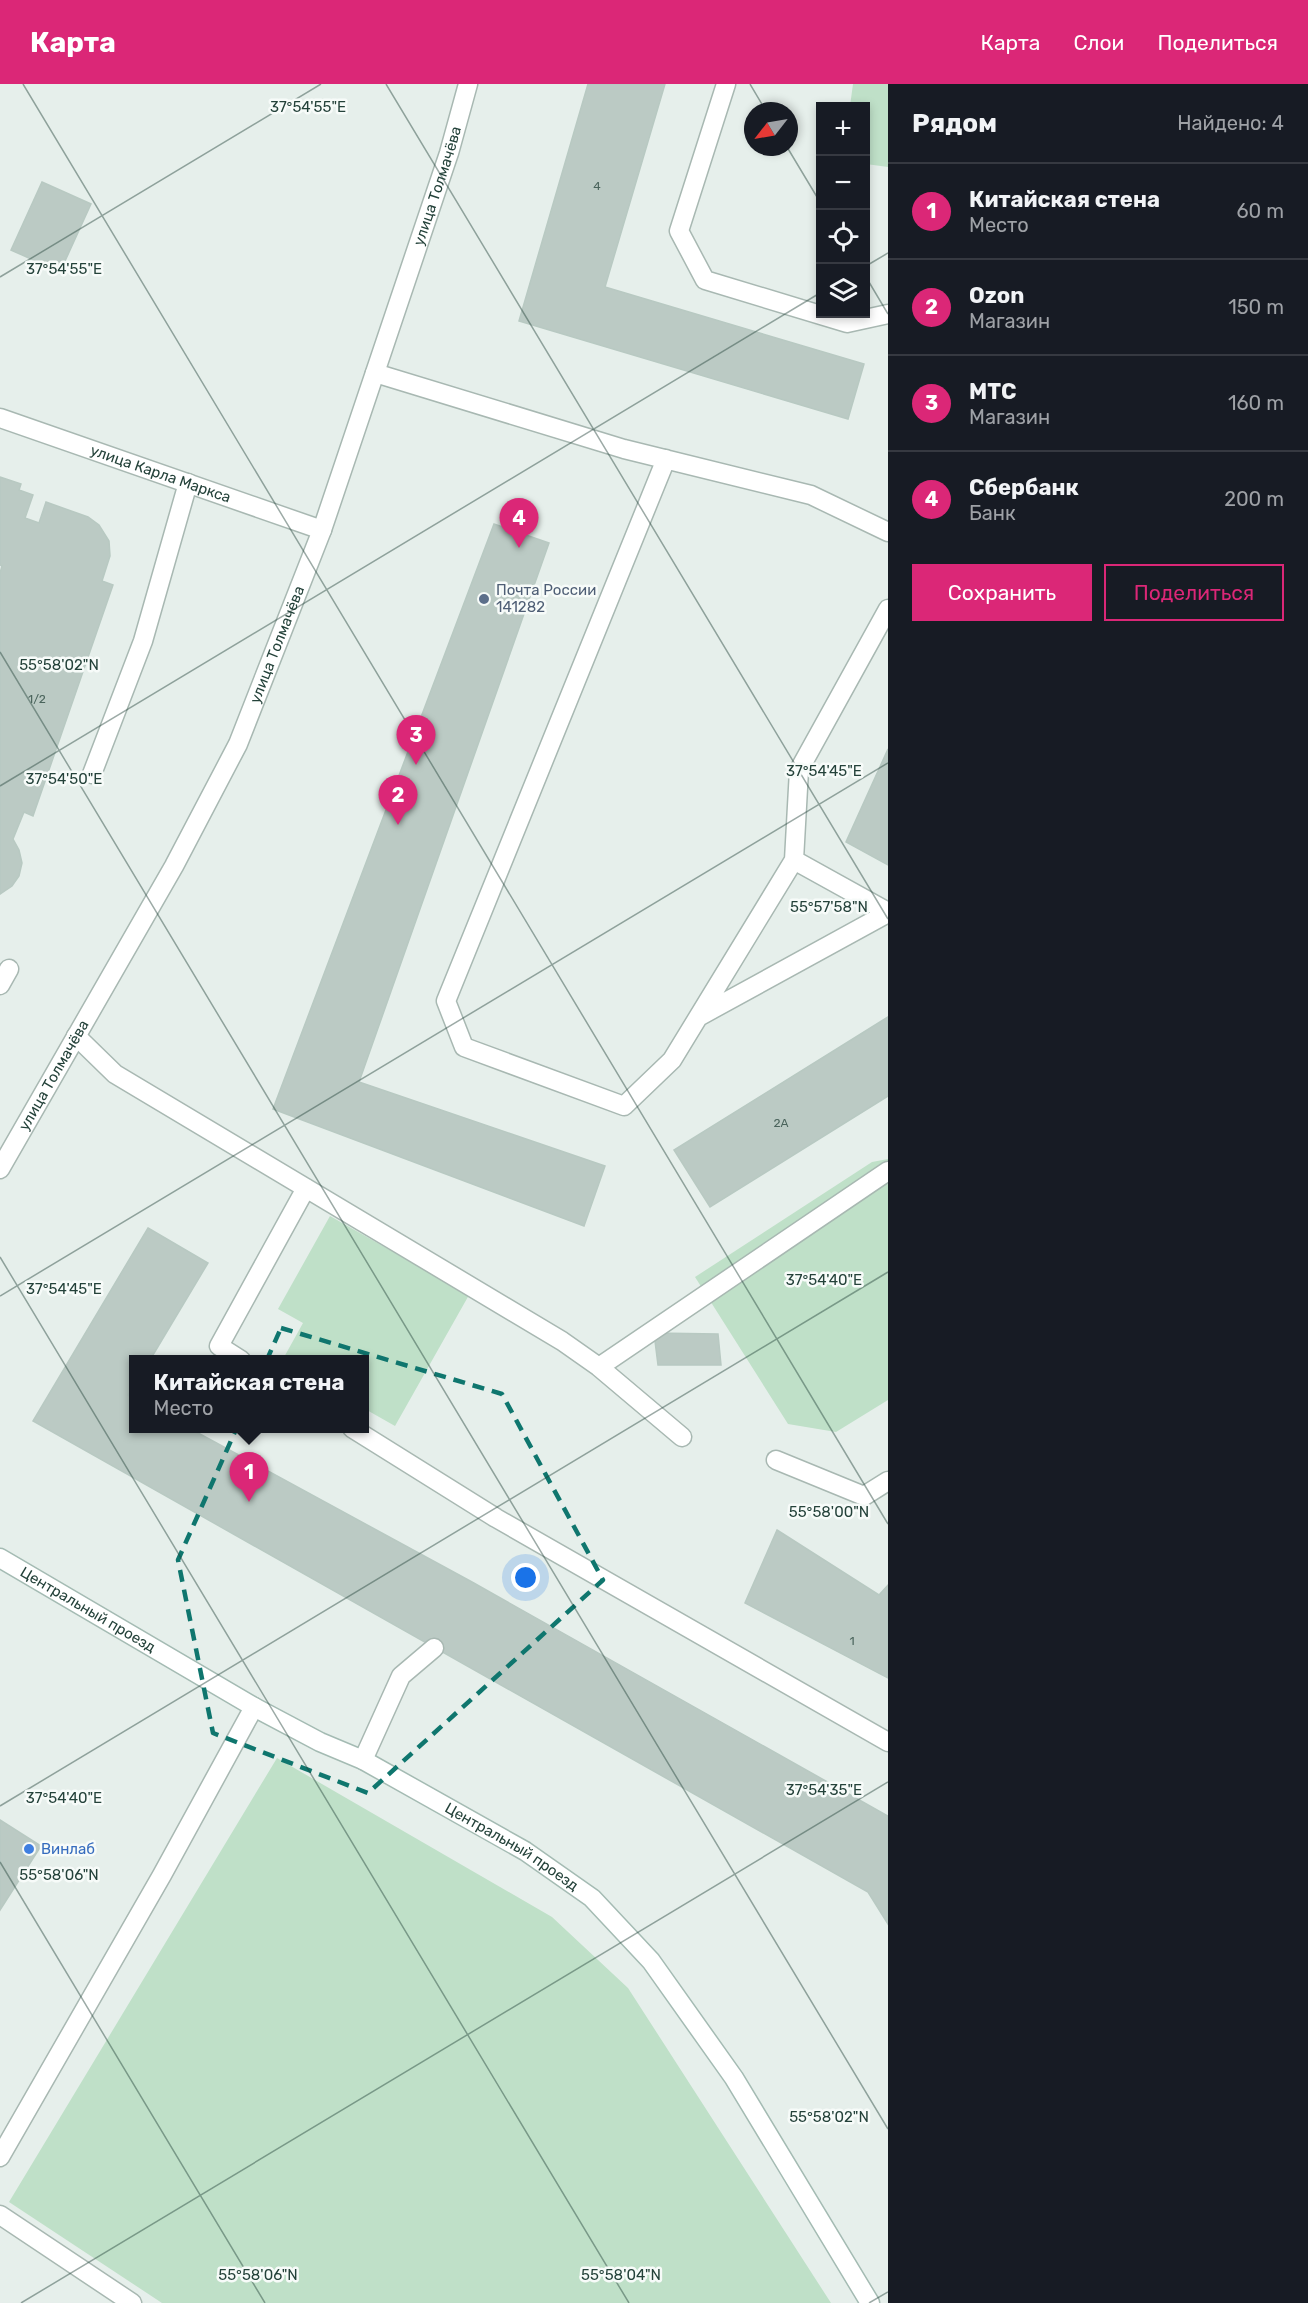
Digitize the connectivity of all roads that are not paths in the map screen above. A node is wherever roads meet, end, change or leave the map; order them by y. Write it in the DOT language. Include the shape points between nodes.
graph roads {
  1 [pos="468,84"];
  2 [pos="726,84"];
  3 [pos="888,314"];
  4 [pos="375,373"];
  5 [pos="0,418"];
  6 [pos="666,459"];
  7 [pos="188,483"];
  8 [pos="321,530"];
  9 [pos="888,532"];
  10 [pos="888,609"];
  11 [pos="92,774"];
  12 [pos="794,860"];
  13 [pos="888,913"];
  14 [pos="9,969"];
  15 [pos="0,985"];
  16 [pos="699,1017"];
  17 [pos="76,1036"];
  18 [pos="1,1166"];
  19 [pos="888,1171"];
  20 [pos="306,1188"];
  21 [pos="234,1355"];
  22 [pos="599,1366"];
  23 [pos="360,1433"];
  24 [pos="682,1437"];
  25 [pos="776,1460"];
  26 [pos="888,1481"];
  27 [pos="0,1558"];
  28 [pos="434,1648"];
  29 [pos="254,1707"];
  30 [pos="888,1742"];
  31 [pos="363,1760"];
  32 [pos="0,2157"];
  33 [pos="0,2215"];
  34 [pos="132,2303"];
  35 [pos="870,2303"];
  1 -- 4 [label="street, улица Толмачёва" via="449,153"];
  2 -- 3 [label="street" via="680,231 705,280 847,323"];
  4 -- 6 [label="street"];
  4 -- 8 [label="street, улица Толмачёва"];
  5 -- 7 [label="street, улица Карла Маркса"];
  6 -- 9 [label="street" via="811,495"];
  6 -- 16 [label="street" via="446,1001 464,1047 624,1106 672,1060"];
  7 -- 8 [label="street, улица Карла Маркса"];
  7 -- 11 [label="street" via="143,641"];
  8 -- 17 [label="street, улица Толмачёва" via="238,744 174,866"];
  10 -- 12 [label="street" via="799,770"];
  12 -- 13 [label="street"];
  12 -- 16 [label="street"];
  13 -- 16 [label="street"];
  14 -- 15 [label="street"];
  17 -- 18 [label="street, улица Толмачёва"];
  17 -- 20 [label="street" via="115,1074"];
  19 -- 22 [label="street"];
  20 -- 21 [label="street" via="219,1346"];
  20 -- 22 [label="street"];
  22 -- 24 [label="street"];
  23 -- 30 [label="street" via="496,1518"];
  25 -- 26 [label="street" via="864,1496"];
  27 -- 29 [label="street, Центральный проезд"];
  28 -- 31 [label="street" via="401,1676"];
  29 -- 31 [label="street, Центральный проезд"];
  29 -- 32 [label="street"];
  31 -- 35 [label="street, Центральный проезд" via="525,1851 592,1898 651,1961 734,2078"];
  33 -- 34 [label="street"];
}
